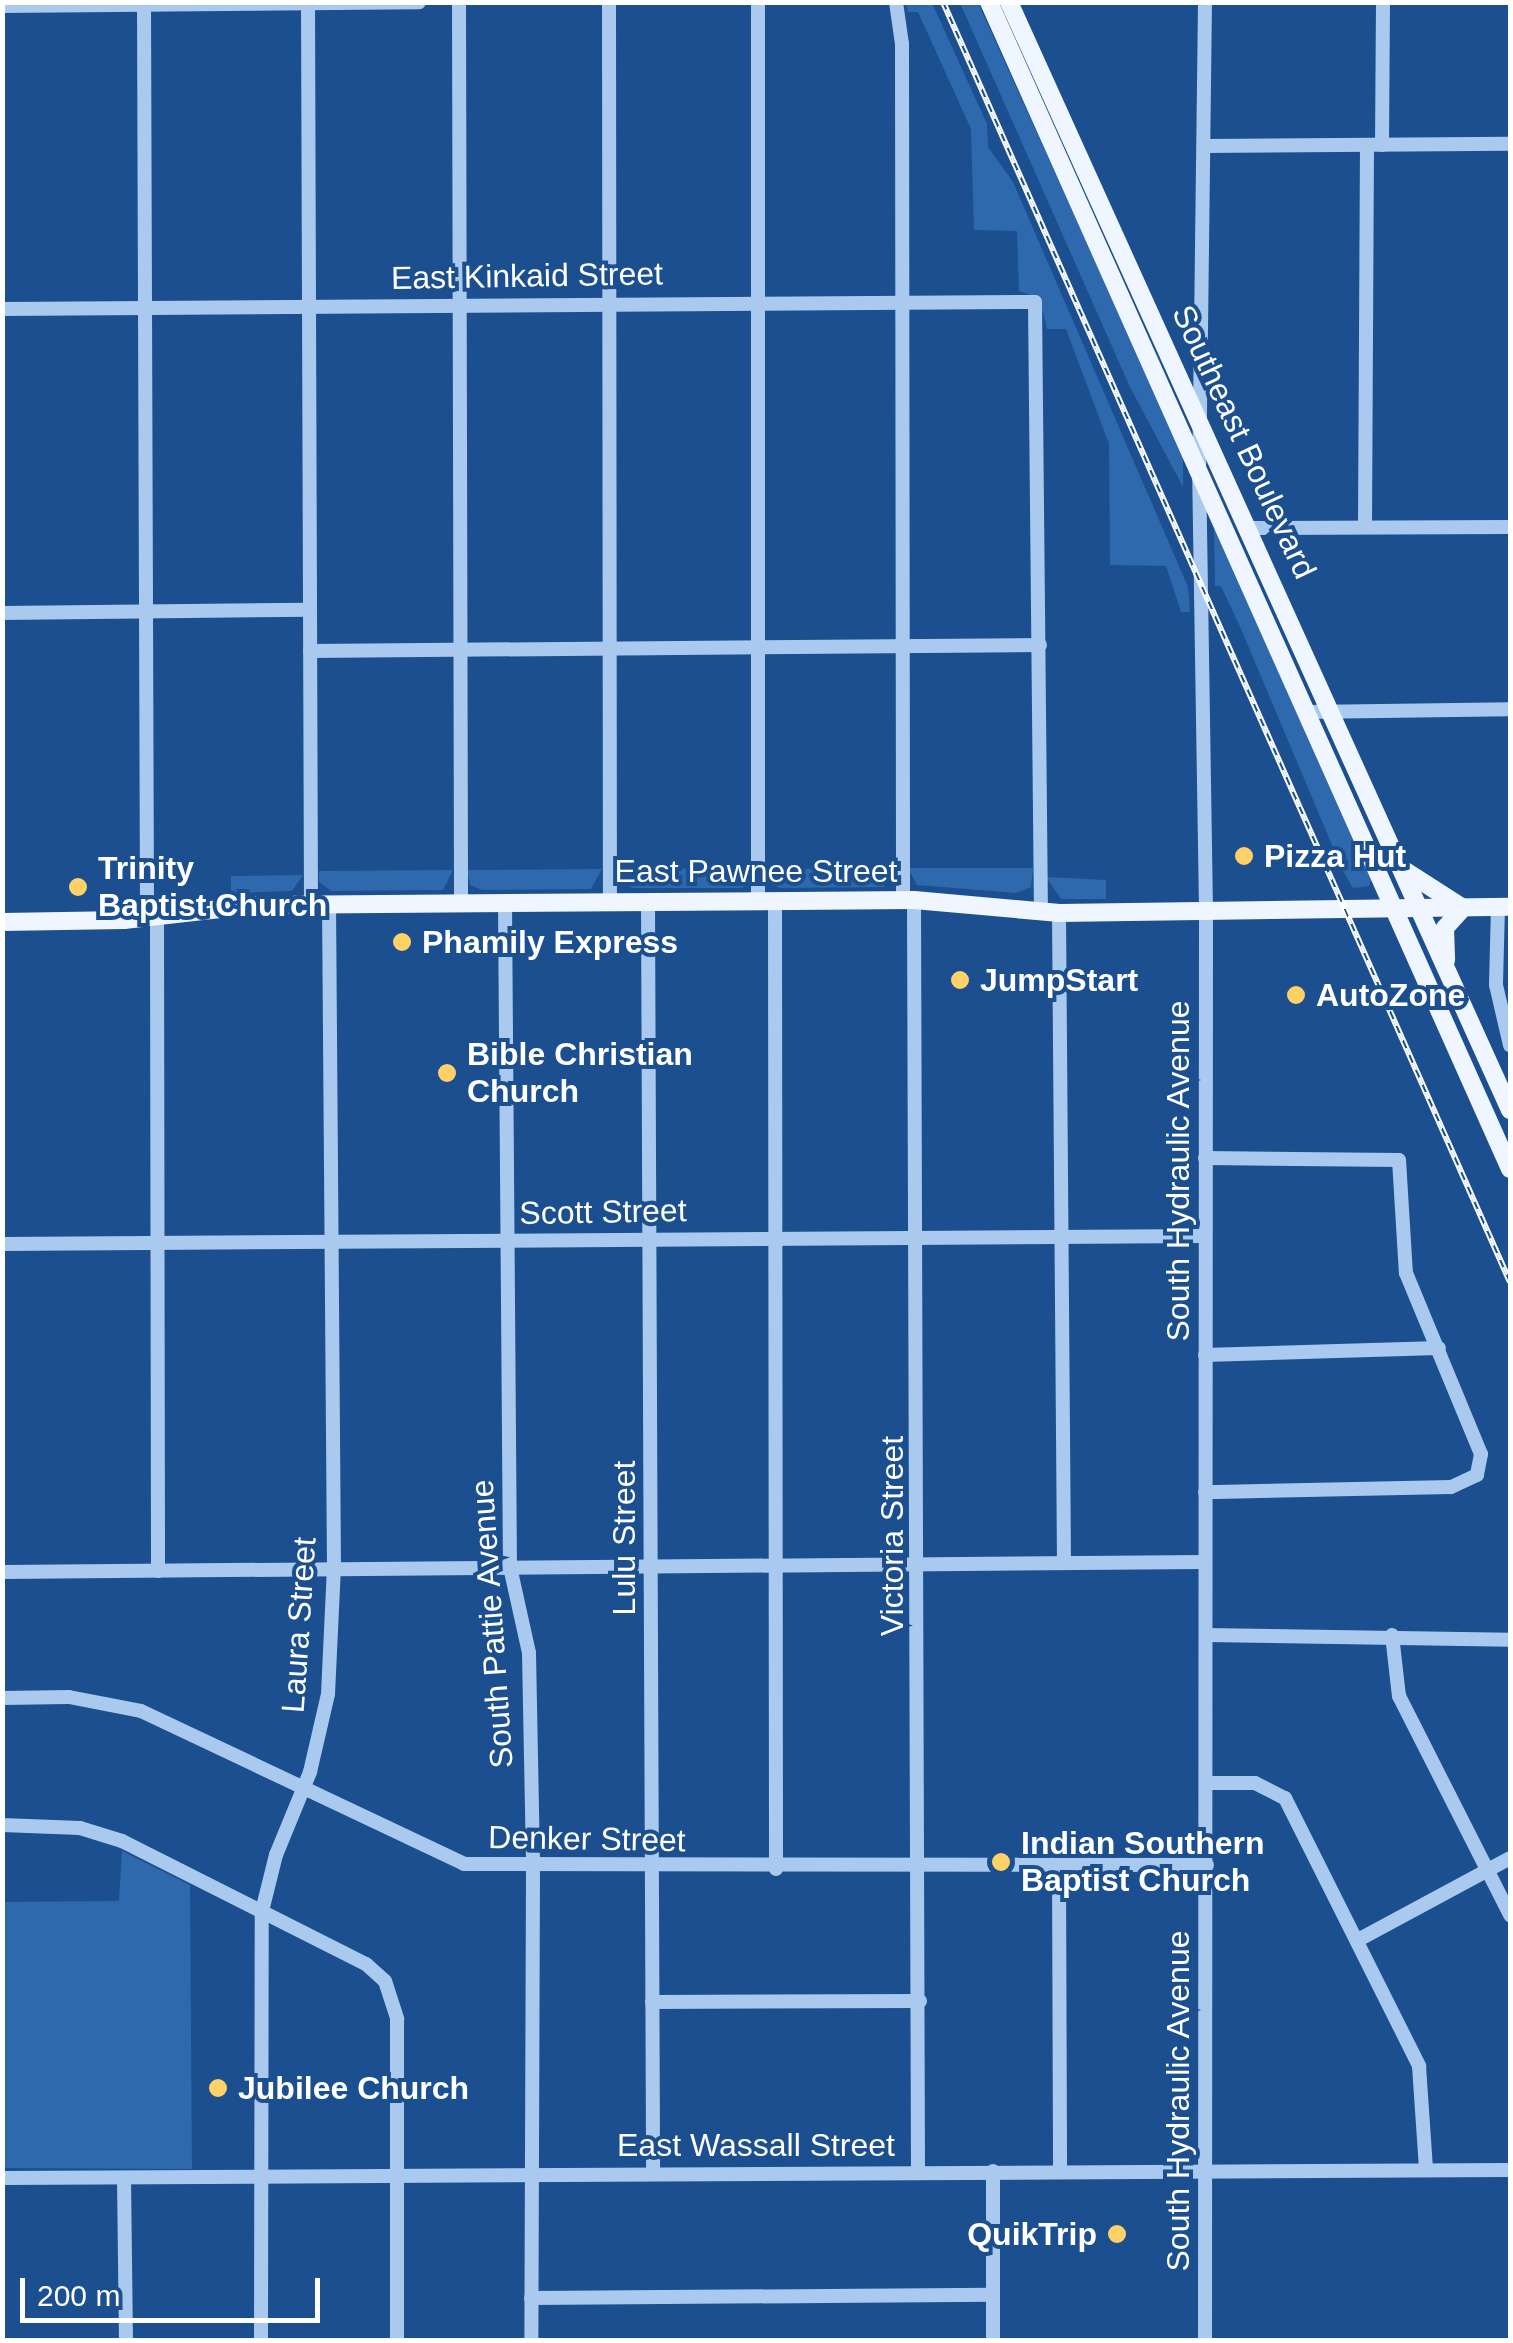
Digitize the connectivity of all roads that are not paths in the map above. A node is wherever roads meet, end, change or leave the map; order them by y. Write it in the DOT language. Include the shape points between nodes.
graph roads {
  1 [pos="419,2"];
  2 [pos="459,2"];
  3 [pos="609,2"];
  4 [pos="758,2"];
  5 [pos="896,2"];
  6 [pos="989,2"];
  7 [pos="1010,2"];
  8 [pos="1205,2"];
  9 [pos="1383,2"];
  10 [pos="308,3"];
  11 [pos="144,4"];
  12 [pos="2,6"];
  13 [pos="1510,144"];
  14 [pos="1374,145"];
  15 [pos="1205,146"];
  16 [pos="902,300"];
  17 [pos="756,302"];
  18 [pos="610,303"];
  19 [pos="460,305"];
  20 [pos="310,306"];
  21 [pos="145,308"];
  22 [pos="2,310"];
  23 [pos="1200,415"];
  24 [pos="1199,464"];
  25 [pos="1510,526"];
  26 [pos="1365,527"];
  27 [pos="1251,528"];
  28 [pos="310,610"];
  29 [pos="146,612"];
  30 [pos="2,614"];
  31 [pos="1040,644"];
  32 [pos="758,646"];
  33 [pos="901,646"];
  34 [pos="610,648"];
  35 [pos="461,649"];
  36 [pos="310,650"];
  37 [pos="1510,710"];
  38 [pos="1308,712"];
  39 [pos="1334,712"];
  40 [pos="1400,866"];
  41 [pos="909,900"];
  42 [pos="610,901"];
  43 [pos="648,902"];
  44 [pos="766,902"];
  45 [pos="461,903"];
  46 [pos="506,903"];
  47 [pos="320,904"];
  48 [pos="1504,907"];
  49 [pos="1418,908"];
  50 [pos="1463,908"];
  51 [pos="1396,909"];
  52 [pos="1050,912"];
  53 [pos="1206,913"];
  54 [pos="152,917"];
  55 [pos="2,922"];
  56 [pos="1448,975"];
  57 [pos="1510,1045"];
  58 [pos="1510,1110"];
  59 [pos="1205,1158"];
  60 [pos="1510,1169"];
  61 [pos="1062,1236"];
  62 [pos="1205,1236"];
  63 [pos="917,1237"];
  64 [pos="774,1238"];
  65 [pos="651,1239"];
  66 [pos="506,1241"];
  67 [pos="332,1242"];
  68 [pos="2,1244"];
  69 [pos="156,1244"];
  70 [pos="1439,1348"];
  71 [pos="1205,1355"];
  72 [pos="1205,1492"];
  73 [pos="1206,1562"];
  74 [pos="1064,1563"];
  75 [pos="920,1564"];
  76 [pos="774,1565"];
  77 [pos="651,1566"];
  78 [pos="510,1567"];
  79 [pos="334,1568"];
  80 [pos="158,1571"];
  81 [pos="2,1572"];
  82 [pos="1206,1635"];
  83 [pos="1392,1635"];
  84 [pos="1510,1640"];
  85 [pos="2,1698"];
  86 [pos="1206,1784"];
  87 [pos="304,1788"];
  88 [pos="2,1825"];
  89 [pos="1510,1858"];
  90 [pos="1207,1865"];
  91 [pos="1060,1867"];
  92 [pos="920,1868"];
  93 [pos="533,1869"];
  94 [pos="652,1869"];
  95 [pos="776,1869"];
  96 [pos="1487,1870"];
  97 [pos="262,1912"];
  98 [pos="1510,1915"];
  99 [pos="1358,1940"];
  100 [pos="920,2001"];
  101 [pos="652,2002"];
  102 [pos="1204,2170"];
  103 [pos="1426,2170"];
  104 [pos="1510,2170"];
  105 [pos="994,2171"];
  106 [pos="1060,2171"];
  107 [pos="918,2172"];
  108 [pos="652,2173"];
  109 [pos="531,2174"];
  110 [pos="262,2176"];
  111 [pos="396,2176"];
  112 [pos="2,2178"];
  113 [pos="124,2178"];
  114 [pos="993,2294"];
  115 [pos="531,2298"];
  116 [pos="126,2340"];
  117 [pos="261,2340"];
  118 [pos="397,2340"];
  119 [pos="531,2340"];
  120 [pos="993,2340"];
  121 [pos="1205,2340"];
  1 -- 10 [label="street"];
  2 -- 19 [label="street"];
  3 -- 18 [label="street"];
  4 -- 17 [label="street"];
  5 -- 16 [label="street, Victoria Street"];
  6 -- 24 [label="main road, Southeast Boulevard"];
  7 -- 23 [label="main road, Southeast Boulevard"];
  8 -- 15 [label="street, South Hydraulic Avenue"];
  9 -- 14 [label="street"];
  10 -- 11 [label="street"];
  10 -- 20 [label="street, Laura Street"];
  11 -- 12 [label="street"];
  11 -- 21 [label="street"];
  13 -- 14 [label="street"];
  14 -- 15 [label="street"];
  14 -- 26 [label="street"];
  15 -- 23 [label="street, South Hydraulic Avenue"];
  16 -- 17 [label="street, East Kinkaid Street"];
  16 -- 31 [label="street, East Kinkaid Street" via="1030,299 1038,317"];
  16 -- 33 [label="street, Victoria Street"];
  17 -- 18 [label="street, East Kinkaid Street"];
  17 -- 32 [label="street"];
  18 -- 19 [label="street, East Kinkaid Street"];
  18 -- 34 [label="street"];
  19 -- 20 [label="street, East Kinkaid Street"];
  19 -- 35 [label="street"];
  20 -- 21 [label="street, East Kinkaid Street"];
  20 -- 28 [label="street, Laura Street"];
  21 -- 22 [label="street, East Kinkaid Street"];
  21 -- 29 [label="street"];
  23 -- 24 [label="street, South Hydraulic Avenue"];
  23 -- 27 [label="main road, Southeast Boulevard"];
  24 -- 38 [label="main road, Southeast Boulevard"];
  24 -- 53 [label="street, South Hydraulic Avenue"];
  25 -- 26 [label="street"];
  26 -- 27 [label="street"];
  27 -- 39 [label="main road, Southeast Boulevard"];
  28 -- 29 [label="street"];
  28 -- 36 [label="street, Laura Street"];
  29 -- 30 [label="street"];
  29 -- 54 [label="street"];
  31 -- 33 [label="street"];
  31 -- 52 [label="street"];
  32 -- 33 [label="street"];
  32 -- 34 [label="street"];
  32 -- 44 [label="street"];
  33 -- 41 [label="street, Victoria Street"];
  34 -- 35 [label="street"];
  34 -- 42 [label="street"];
  35 -- 36 [label="street"];
  35 -- 45 [label="street"];
  36 -- 47 [label="street, Laura Street"];
  37 -- 39 [label="street"];
  38 -- 39 [label="street"];
  38 -- 51 [label="main road, Southeast Boulevard"];
  39 -- 40 [label="main road, Southeast Boulevard"];
  40 -- 49 [label="main road, Southeast Boulevard"];
  40 -- 50 [label="main road"];
  41 -- 44 [label="main road, East Pawnee Street"];
  41 -- 52 [label="main road, East Pawnee Street"];
  41 -- 63 [label="street, Victoria Street"];
  42 -- 43 [label="main road, East Pawnee Street"];
  42 -- 46 [label="main road, East Pawnee Street"];
  43 -- 44 [label="main road, East Pawnee Street"];
  43 -- 65 [label="street, Lulu Street"];
  44 -- 64 [label="street"];
  45 -- 46 [label="main road, East Pawnee Street"];
  45 -- 47 [label="main road, East Pawnee Street"];
  46 -- 66 [label="street, South Pattie Avenue"];
  47 -- 54 [label="main road, East Pawnee Street"];
  47 -- 67 [label="street, Laura Street"];
  48 -- 50 [label="main road, East Pawnee Street"];
  48 -- 57 [label="street" via="1496,985"];
  49 -- 50 [label="main road, East Pawnee Street"];
  49 -- 51 [label="main road, East Pawnee Street"];
  49 -- 56 [label="main road, Southeast Boulevard"];
  50 -- 56 [label="main road" via="1446,928"];
  51 -- 53 [label="main road, East Pawnee Street"];
  51 -- 60 [label="main road, Southeast Boulevard"];
  52 -- 53 [label="main road, East Pawnee Street"];
  52 -- 61 [label="street"];
  53 -- 59 [label="street, South Hydraulic Avenue"];
  54 -- 55 [label="main road, East Pawnee Street"];
  54 -- 69 [label="street"];
  56 -- 58 [label="main road, Southeast Boulevard"];
  59 -- 62 [label="street, South Hydraulic Avenue"];
  59 -- 70 [label="street" via="1399,1160 1400,1248"];
  61 -- 62 [label="street, Scott Street"];
  61 -- 63 [label="street, Scott Street"];
  61 -- 74 [label="street"];
  62 -- 71 [label="street, South Hydraulic Avenue"];
  63 -- 64 [label="street, Scott Street"];
  63 -- 75 [label="street, Victoria Street"];
  64 -- 65 [label="street, Scott Street"];
  64 -- 76 [label="street"];
  65 -- 66 [label="street, Scott Street"];
  65 -- 77 [label="street, Lulu Street"];
  66 -- 67 [label="street, Scott Street"];
  66 -- 78 [label="street, South Pattie Avenue"];
  67 -- 69 [label="street, Scott Street"];
  67 -- 79 [label="street, Laura Street"];
  68 -- 69 [label="street, Scott Street"];
  69 -- 80 [label="street"];
  70 -- 71 [label="street"];
  70 -- 72 [label="street" via="1481,1454 1478,1475 1451,1487 1417,1490"];
  71 -- 72 [label="street, South Hydraulic Avenue"];
  72 -- 73 [label="street, South Hydraulic Avenue"];
  73 -- 74 [label="street"];
  73 -- 82 [label="street, South Hydraulic Avenue"];
  74 -- 75 [label="street"];
  75 -- 76 [label="street"];
  75 -- 92 [label="street, Victoria Street"];
  76 -- 77 [label="street"];
  76 -- 95 [label="street"];
  77 -- 78 [label="street"];
  77 -- 94 [label="street, Lulu Street"];
  78 -- 79 [label="street"];
  78 -- 93 [label="street, South Pattie Avenue" via="529,1653"];
  79 -- 80 [label="street"];
  79 -- 87 [label="street, Laura Street" via="328,1694"];
  80 -- 81 [label="street"];
  82 -- 83 [label="street"];
  82 -- 86 [label="street, South Hydraulic Avenue"];
  83 -- 84 [label="street"];
  83 -- 96 [label="street" via="1399,1696"];
  85 -- 87 [label="street, Denker Street" via="69,1698 141,1711"];
  86 -- 90 [label="street, South Hydraulic Avenue"];
  86 -- 99 [label="street" via="1255,1783 1284,1798"];
  87 -- 93 [label="street, Denker Street" via="464,1864"];
  87 -- 97 [label="street, Laura Street"];
  88 -- 97 [label="street" via="96,1831"];
  89 -- 96 [label="street"];
  90 -- 91 [label="street, Denker Street"];
  90 -- 102 [label="street, South Hydraulic Avenue"];
  91 -- 92 [label="street, Denker Street"];
  91 -- 106 [label="street"];
  92 -- 95 [label="street, Denker Street"];
  92 -- 100 [label="street, Victoria Street"];
  93 -- 94 [label="street, Denker Street"];
  93 -- 109 [label="street, South Pattie Avenue"];
  94 -- 95 [label="street, Denker Street"];
  94 -- 101 [label="street, Lulu Street"];
  96 -- 98 [label="street"];
  96 -- 99 [label="street"];
  97 -- 110 [label="street, Laura Street"];
  97 -- 111 [label="street" via="366,1964 385,1981 397,2020"];
  99 -- 103 [label="street" via="1419,2066"];
  100 -- 101 [label="street"];
  100 -- 107 [label="street, Victoria Street"];
  101 -- 108 [label="street, Lulu Street"];
  102 -- 103 [label="street, East Wassall Street"];
  102 -- 106 [label="street, East Wassall Street"];
  102 -- 121 [label="street, South Hydraulic Avenue"];
  103 -- 104 [label="street, East Wassall Street"];
  105 -- 106 [label="street, East Wassall Street"];
  105 -- 107 [label="street, East Wassall Street"];
  105 -- 114 [label="street"];
  107 -- 108 [label="street, East Wassall Street"];
  108 -- 109 [label="street, East Wassall Street"];
  109 -- 111 [label="street, East Wassall Street"];
  109 -- 115 [label="street, South Pattie Avenue"];
  110 -- 111 [label="street, East Wassall Street"];
  110 -- 113 [label="street, East Wassall Street"];
  110 -- 117 [label="street, Laura Street"];
  111 -- 118 [label="street"];
  112 -- 113 [label="street, East Wassall Street"];
  113 -- 116 [label="street"];
  114 -- 115 [label="street"];
  114 -- 120 [label="street"];
  115 -- 119 [label="street, South Pattie Avenue"];
}
